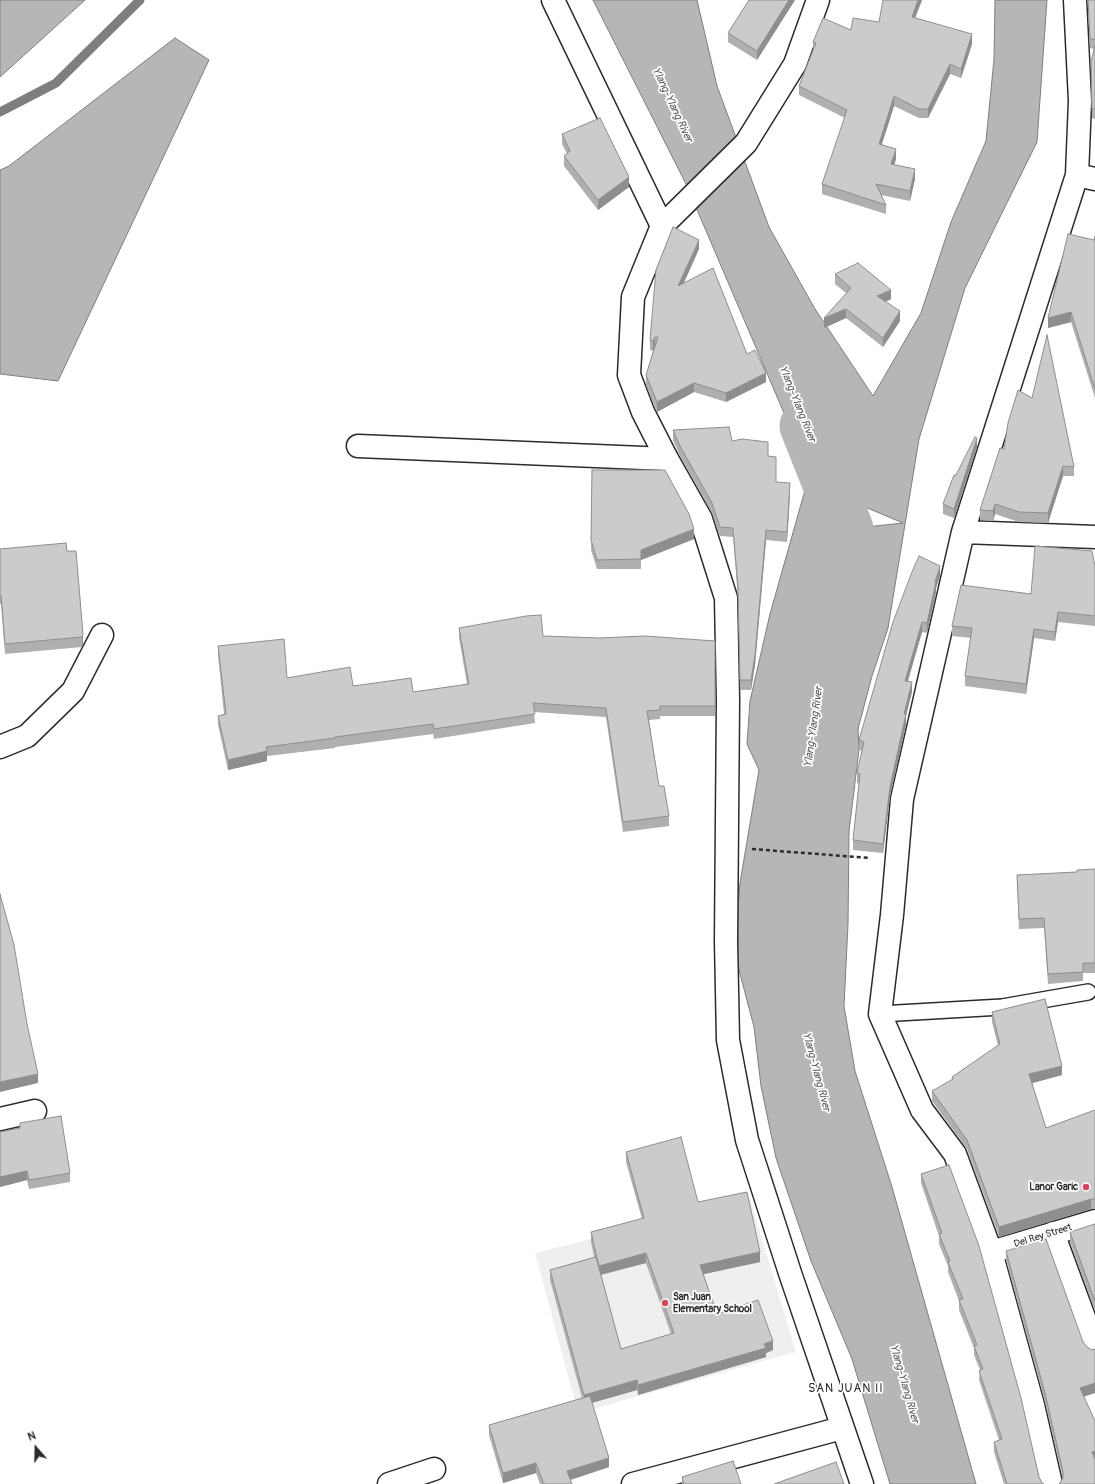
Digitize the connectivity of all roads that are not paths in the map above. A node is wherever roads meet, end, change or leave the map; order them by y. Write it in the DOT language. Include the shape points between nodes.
graph roads {
  1 [pos="552,0"];
  2 [pos="818,0"];
  3 [pos="1075,0"];
  4 [pos="1086,55"];
  5 [pos="1086,177"];
  6 [pos="662,226"];
  7 [pos="358,446"];
  8 [pos="667,459"];
  9 [pos="962,532"];
  10 [pos="1095,537"];
  11 [pos="102,635"];
  12 [pos="0,747"];
  13 [pos="1088,992"];
  14 [pos="880,1014"];
  15 [pos="36,1111"];
  16 [pos="0,1118"];
  17 [pos="1095,1221"];
  18 [pos="1053,1234"];
  19 [pos="991,1252"];
  20 [pos="1095,1346"];
  21 [pos="842,1428"];
  22 [pos="434,1469"];
  23 [pos="389,1484"];
  24 [pos="633,1484"];
  25 [pos="862,1484"];
  26 [pos="1051,1484"];
  1 -- 6 [label="street"];
  2 -- 6 [label="street" via="795,64 746,143"];
  3 -- 4 [label="street"];
  4 -- 5 [label="street" via="1080,101"];
  5 -- 9 [label="street"];
  6 -- 8 [label="street" via="633,297 629,376 643,412"];
  7 -- 8 [label="street"];
  8 -- 21 [label="street" via="702,519 726,598 728,1040 747,1140"];
  9 -- 10 [label="street"];
  9 -- 14 [label="street" via="902,799"];
  11 -- 12 [label="street" via="73,691 27,736"];
  13 -- 14 [label="lane" via="1002,1007"];
  14 -- 19 [label="street" via="922,1110 955,1154"];
  15 -- 16 [label="street"];
  17 -- 18 [label="street, Del Rey Street"];
  18 -- 19 [label="street, Del Rey Street"];
  18 -- 20 [label="street"];
  19 -- 26 [label="street" via="1033,1405"];
  21 -- 24 [label="street"];
  21 -- 25 [label="street"];
  22 -- 23 [label="street"];
}
